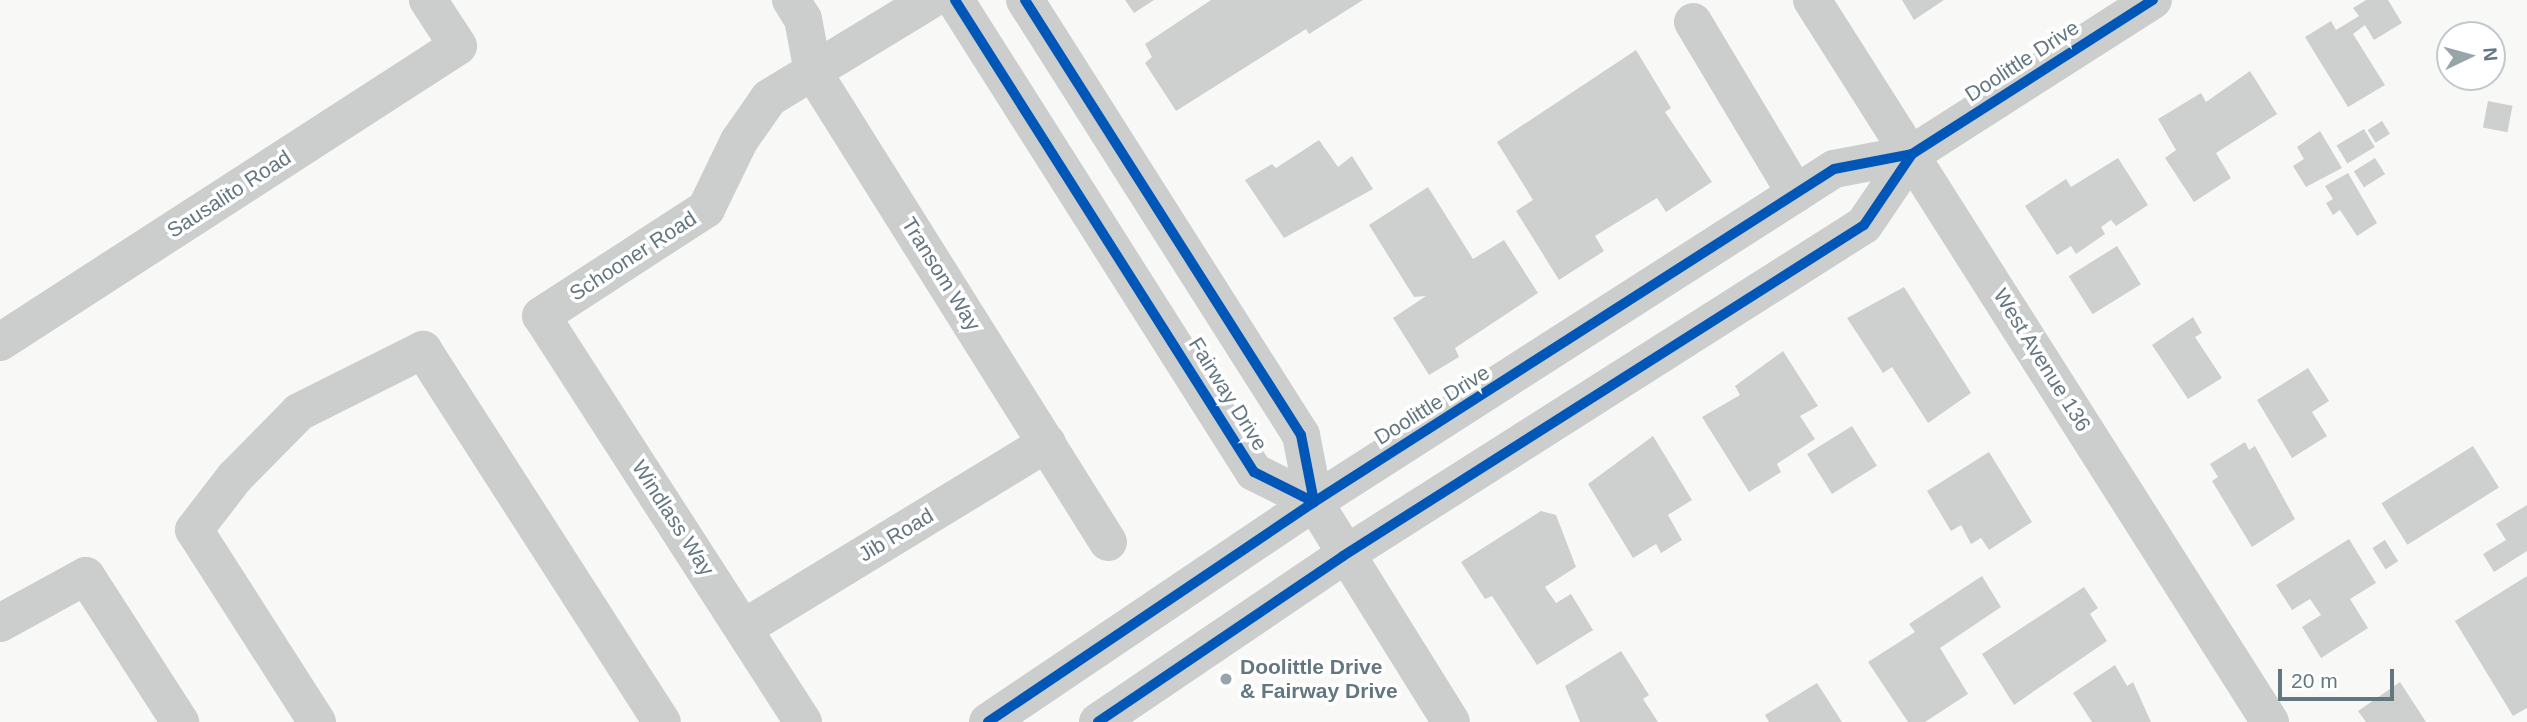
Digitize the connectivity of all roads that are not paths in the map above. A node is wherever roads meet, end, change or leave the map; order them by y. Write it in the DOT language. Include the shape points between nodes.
graph roads {
  1 [pos="428,0"];
  2 [pos="791,0"];
  3 [pos="930,0"];
  4 [pos="955,0"];
  5 [pos="1025,0"];
  6 [pos="1812,0"];
  7 [pos="2153,0"];
  8 [pos="1693,22"];
  9 [pos="813,72"];
  10 [pos="1912,154"];
  11 [pos="1796,194"];
  12 [pos="541,316"];
  13 [pos="0,342"];
  14 [pos="1047,443"];
  15 [pos="1314,502"];
  16 [pos="1108,542"];
  17 [pos="1343,556"];
  18 [pos="0,623"];
  19 [pos="744,628"];
  20 [pos="180,722"];
  21 [pos="317,722"];
  22 [pos="662,722"];
  23 [pos="803,722"];
  24 [pos="988,722"];
  25 [pos="1098,722"];
  26 [pos="1451,722"];
  27 [pos="2270,722"];
  1 -- 13 [label="street, Sausalito Road" via="458,46"];
  2 -- 9 [label="street, Transom Way" via="803,19"];
  3 -- 9 [label="street, Schooner Road"];
  4 -- 15 [label="street, Fairway Drive" via="1254,472"];
  5 -- 15 [label="street, Fairway Drive" via="1301,435"];
  6 -- 10 [label="street, West Avenue 136"];
  7 -- 10 [label="street, Doolittle Drive"];
  8 -- 11 [label="street"];
  9 -- 12 [label="street, Schooner Road" via="769,98 739,141 706,209"];
  9 -- 14 [label="street, Transom Way"];
  10 -- 11 [label="street, Doolittle Drive" via="1834,169"];
  10 -- 17 [label="street, Doolittle Drive" via="1864,225"];
  10 -- 27 [label="street, West Avenue 136"];
  11 -- 15 [label="street, Doolittle Drive"];
  12 -- 19 [label="street, Windlass Way"];
  14 -- 16 [label="street, Transom Way"];
  14 -- 19 [label="street, Jib Road"];
  15 -- 17 [label="street, Fairway Drive"];
  15 -- 24 [label="street, Doolittle Drive"];
  17 -- 25 [label="street, Doolittle Drive"];
  17 -- 26 [label="street, Fairway Drive"];
  18 -- 20 [label="street" via="86,576"];
  19 -- 23 [label="street, Windlass Way"];
  21 -- 22 [label="street" via="194,530 235,477 299,412 423,349"];
}
